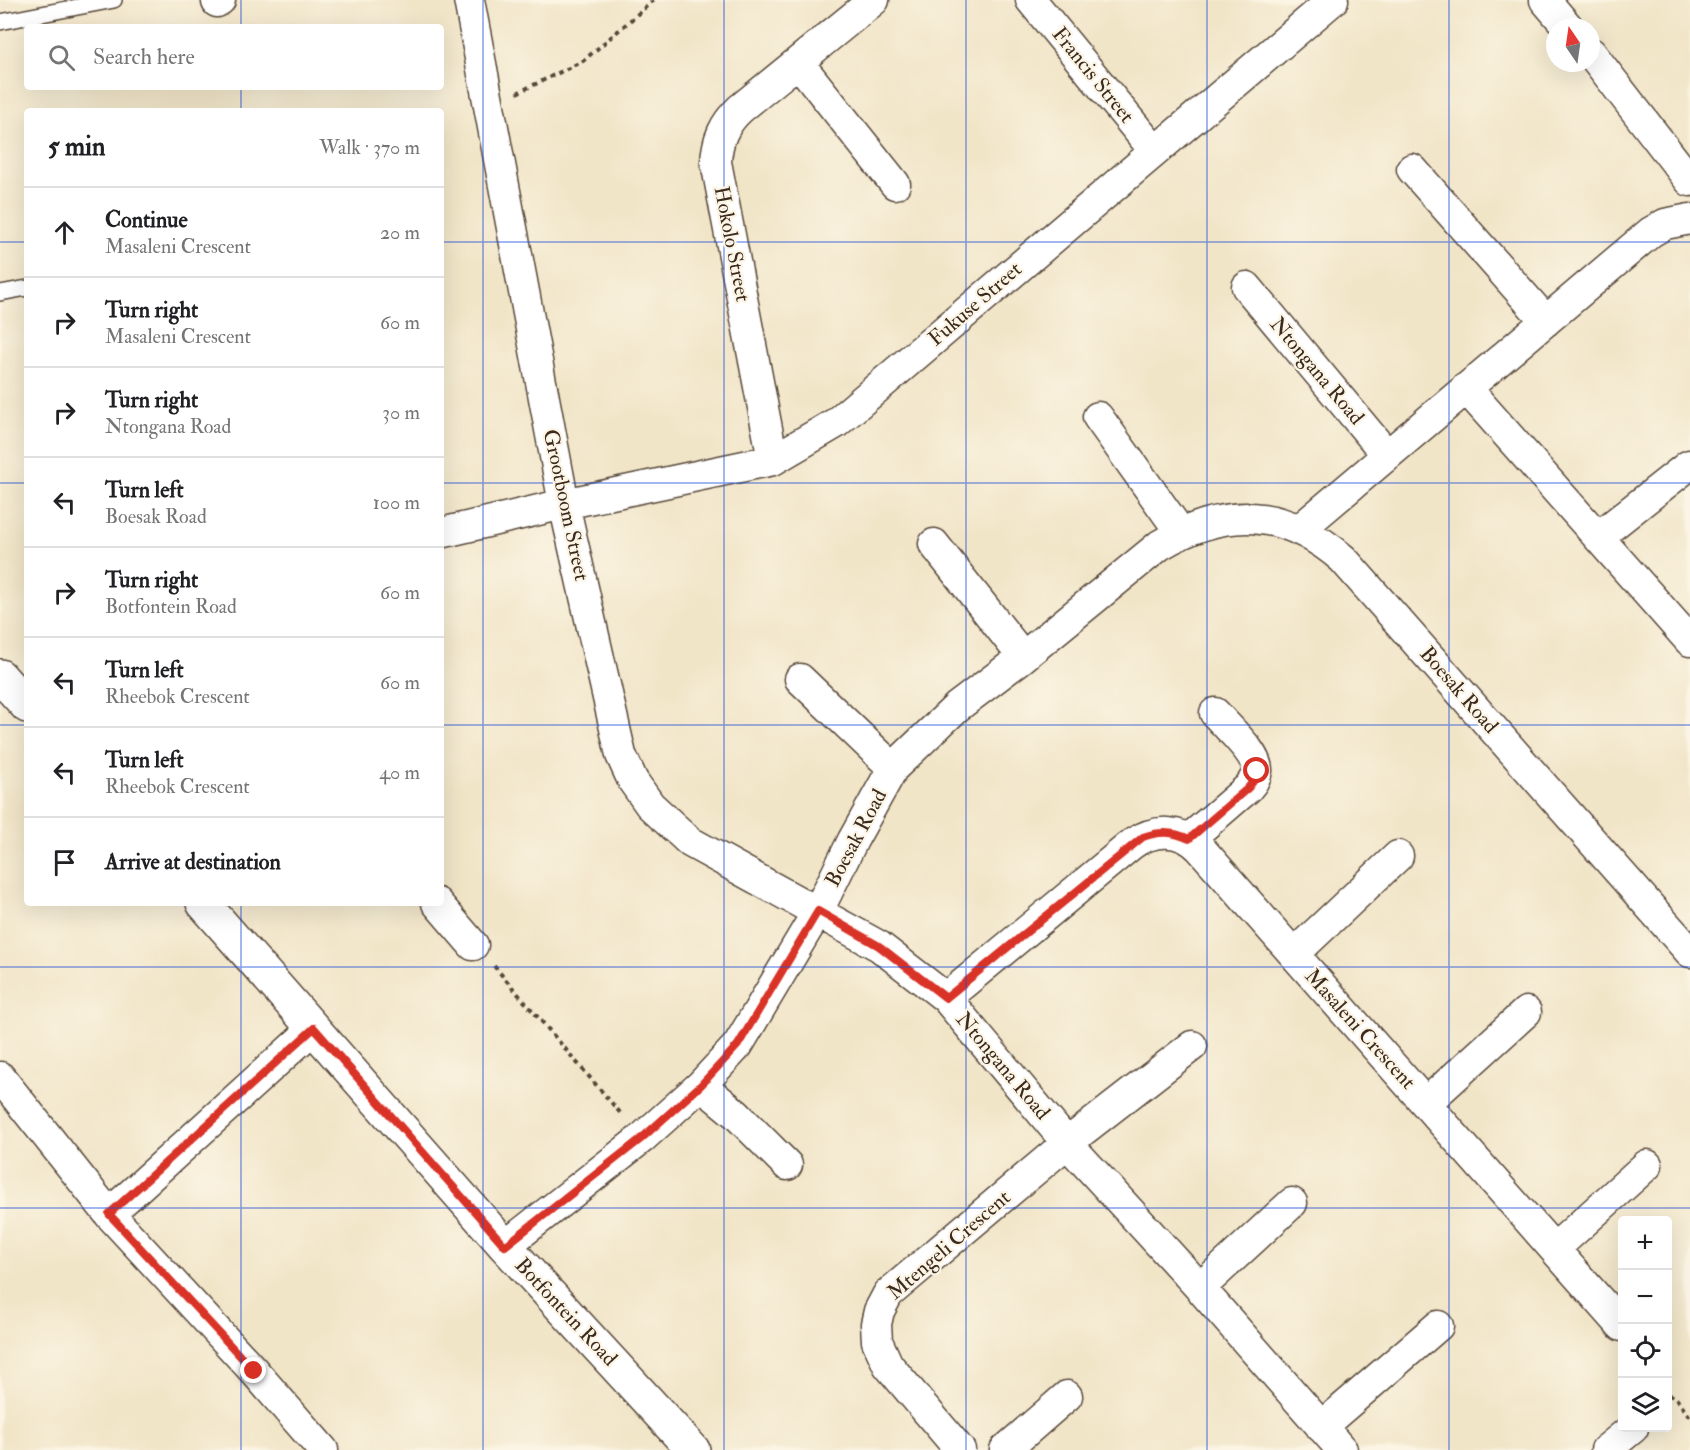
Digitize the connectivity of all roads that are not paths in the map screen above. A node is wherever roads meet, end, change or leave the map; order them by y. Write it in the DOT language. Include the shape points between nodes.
graph roads {
  1 [pos="114,0"];
  2 [pos="469,0"];
  3 [pos="874,0"];
  4 [pos="1031,0"];
  5 [pos="1333,0"];
  6 [pos="1545,0"];
  7 [pos="1560,18"];
  8 [pos="0,22"];
  9 [pos="798,62"];
  10 [pos="1600,65"];
  11 [pos="1154,150"];
  12 [pos="1412,169"];
  13 [pos="1690,181"];
  14 [pos="895,184"];
  15 [pos="1690,219"];
  16 [pos="1247,287"];
  17 [pos="24,289"];
  18 [pos="0,293"];
  19 [pos="1546,321"];
  20 [pos="1466,388"];
  21 [pos="1098,417"];
  22 [pos="1387,455"];
  23 [pos="773,460"];
  24 [pos="1689,465"];
  25 [pos="564,504"];
  26 [pos="1299,530"];
  27 [pos="444,532"];
  28 [pos="1182,533"];
  29 [pos="1598,537"];
  30 [pos="934,544"];
  31 [pos="1690,641"];
  32 [pos="1023,657"];
  33 [pos="0,676"];
  34 [pos="800,679"];
  35 [pos="24,703"];
  36 [pos="1215,713"];
  37 [pos="893,768"];
  38 [pos="1189,839"];
  39 [pos="1398,856"];
  40 [pos="206,906"];
  41 [pos="440,906"];
  42 [pos="818,911"];
  43 [pos="473,945"];
  44 [pos="1690,952"];
  45 [pos="1294,954"];
  46 [pos="946,998"];
  47 [pos="1526,1012"];
  48 [pos="314,1028"];
  49 [pos="1192,1046"];
  50 [pos="0,1077"];
  51 [pos="701,1085"];
  52 [pos="1426,1103"];
  53 [pos="1067,1143"];
  54 [pos="787,1165"];
  55 [pos="1647,1165"];
  56 [pos="1292,1203"];
  57 [pos="109,1214"];
  58 [pos="505,1246"];
  59 [pos="1554,1249"];
  60 [pos="1200,1288"];
  61 [pos="1621,1324"];
  62 [pos="1438,1326"];
  63 [pos="1067,1396"];
  64 [pos="1321,1427"];
  65 [pos="1628,1432"];
  66 [pos="323,1450"];
  67 [pos="693,1450"];
  68 [pos="960,1450"];
  69 [pos="1005,1450"];
  70 [pos="1342,1450"];
  71 [pos="1606,1450"];
  1 -- 8 [label="lane"];
  2 -- 25 [label="street, Grootboom Street"];
  3 -- 9 [label="street, Hokolo Street"];
  4 -- 11 [label="street, Francis Street"];
  5 -- 11 [label="street, Fukuse Street"];
  6 -- 7 [label="street"];
  9 -- 14 [label="street"];
  9 -- 23 [label="street, Hokolo Street" via="731,117 719,139 716,162"];
  10 -- 13 [label="street"];
  11 -- 23 [label="street, Fukuse Street" via="836,423"];
  12 -- 19 [label="street"];
  15 -- 19 [label="street" via="1665,224 1651,232"];
  16 -- 22 [label="street, Ntongana Road"];
  17 -- 18 [label="lane"];
  19 -- 20 [label="street"];
  20 -- 22 [label="street"];
  20 -- 29 [label="street"];
  21 -- 28 [label="street"];
  22 -- 26 [label="street"];
  23 -- 25 [label="street, Fukuse Street"];
  24 -- 29 [label="street"];
  25 -- 27 [label="street, Fukuse Street"];
  25 -- 42 [label="street, Grootboom Street" via="621,755 633,781 650,805 690,842"];
  26 -- 28 [label="street, Boesak Road" via="1246,518 1223,519"];
  26 -- 44 [label="street, Boesak Road" via="1342,559"];
  28 -- 32 [label="street, Boesak Road" via="1161,545"];
  29 -- 31 [label="street"];
  30 -- 32 [label="street"];
  32 -- 37 [label="street, Boesak Road" via="957,707"];
  33 -- 35 [label="main road"];
  34 -- 37 [label="street, Boesak Road"];
  36 -- 38 [label="street" via="1253,756 1257,771 1248,788"];
  37 -- 42 [label="street, Boesak Road"];
  38 -- 45 [label="street, Masaleni Crescent"];
  38 -- 46 [label="street" via="1169,832 1143,837"];
  39 -- 45 [label="street, Masaleni Crescent"];
  40 -- 48 [label="main road, Botfontein Road"];
  41 -- 43 [label="street"];
  42 -- 46 [label="street, Ntongana Road" via="879,946"];
  42 -- 51 [label="street, Boesak Road" via="738,1045"];
  45 -- 52 [label="street, Masaleni Crescent"];
  46 -- 53 [label="street, Ntongana Road"];
  47 -- 52 [label="street, Masaleni Crescent"];
  48 -- 57 [label="street"];
  48 -- 58 [label="main road, Botfontein Road"];
  49 -- 53 [label="street"];
  50 -- 57 [label="street"];
  51 -- 54 [label="street"];
  51 -- 58 [label="street, Boesak Road" via="642,1138"];
  52 -- 59 [label="street, Masaleni Crescent"];
  53 -- 60 [label="street, Ntongana Road"];
  53 -- 68 [label="street, Mtengeli Crescent" via="888,1293 879,1311 877,1341 888,1365"];
  55 -- 59 [label="street"];
  56 -- 60 [label="street"];
  57 -- 66 [label="street"];
  58 -- 67 [label="main road, Botfontein Road"];
  59 -- 61 [label="street, Masaleni Crescent"];
  60 -- 64 [label="street, Ntongana Road"];
  62 -- 64 [label="street"];
  63 -- 69 [label="street"];
  64 -- 70 [label="street, Ntongana Road"];
  65 -- 71 [label="street"];
}
